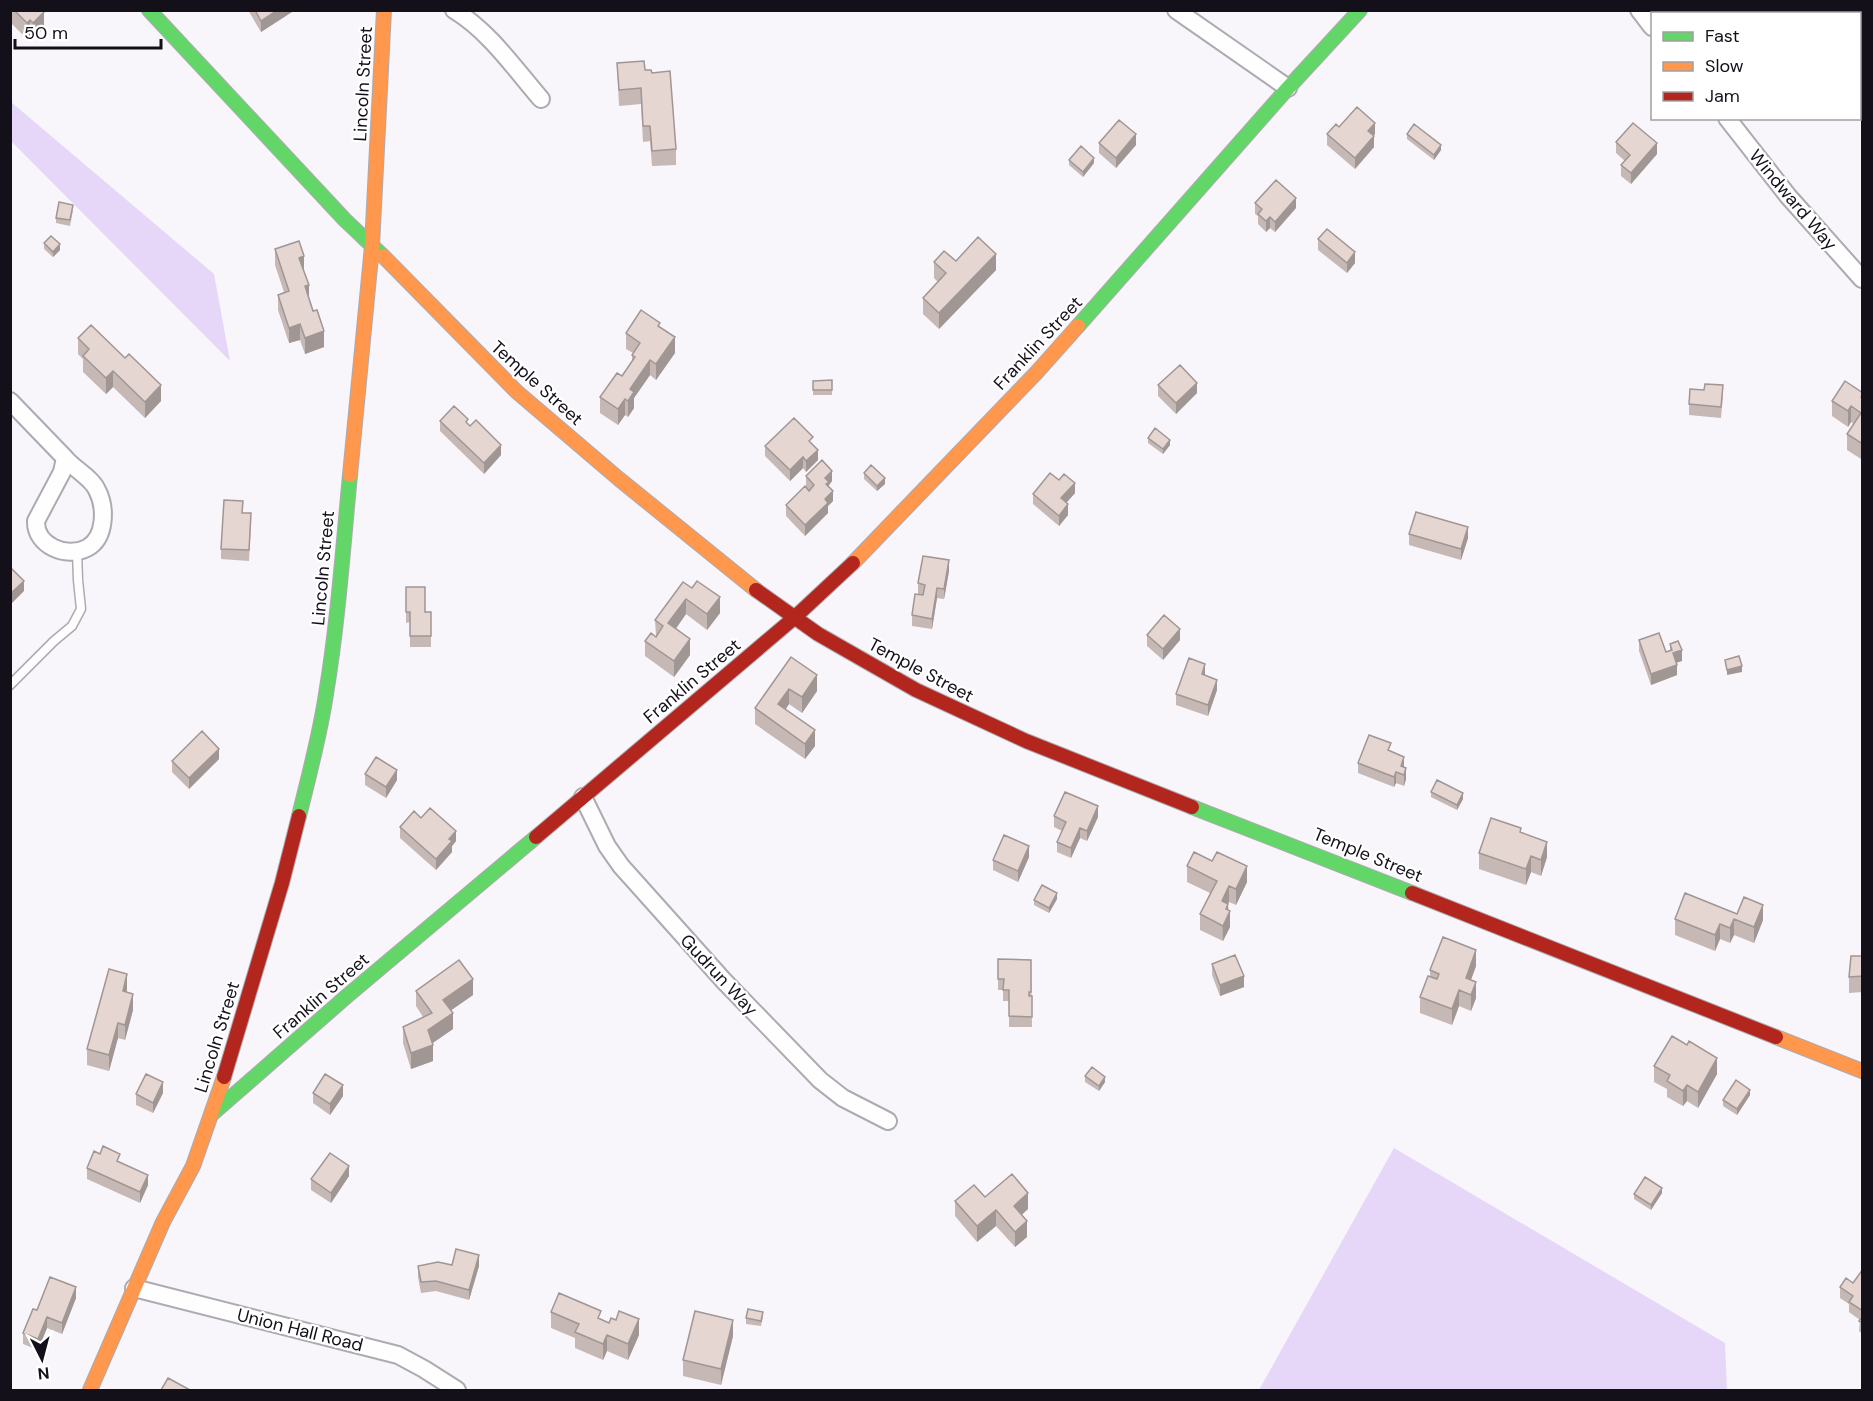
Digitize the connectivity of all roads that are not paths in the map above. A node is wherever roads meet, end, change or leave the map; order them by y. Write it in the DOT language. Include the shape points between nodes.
graph roads {
  1 [pos="149,10"];
  2 [pos="384,10"];
  3 [pos="454,10"];
  4 [pos="1176,10"];
  5 [pos="1360,10"];
  6 [pos="1639,10"];
  7 [pos="1651,25"];
  8 [pos="1288,88"];
  9 [pos="540,99"];
  10 [pos="1729,120"];
  11 [pos="372,246"];
  12 [pos="1863,279"];
  13 [pos="10,401"];
  14 [pos="65,458"];
  15 [pos="77,551"];
  16 [pos="794,618"];
  17 [pos="10,685"];
  18 [pos="583,796"];
  19 [pos="1863,1071"];
  20 [pos="212,1114"];
  21 [pos="888,1121"];
  22 [pos="134,1288"];
  23 [pos="90,1390"];
  24 [pos="457,1390"];
  1 -- 11 [label="main road, Temple Street"];
  2 -- 11 [label="main road, Lincoln Street"];
  3 -- 9 [label="street" via="490,41"];
  4 -- 8 [label="street"];
  5 -- 8 [label="main road, Franklin Street"];
  6 -- 7 [label="street"];
  8 -- 16 [label="main road, Franklin Street" via="1036,372 856,560"];
  10 -- 12 [label="street, Windward Way" via="1788,196"];
  11 -- 16 [label="main road, Temple Street" via="525,399"];
  11 -- 20 [label="main road, Lincoln Street" via="335,631 324,705 282,883"];
  13 -- 14 [label="street"];
  14 -- 15 [label="street" via="96,488 103,510 95,541"];
  14 -- 15 [label="street" via="35,529 52,548"];
  15 -- 17 [label="lane" via="81,609 72,626"];
  16 -- 18 [label="main road, Franklin Street"];
  16 -- 19 [label="main road, Temple Street" via="916,690 1026,741"];
  18 -- 20 [label="main road, Franklin Street"];
  18 -- 21 [label="street, Gudrun Way" via="621,866 724,981 820,1080 843,1098"];
  20 -- 22 [label="main road, Franklin Street" via="193,1166"];
  22 -- 23 [label="main road, Franklin Street"];
  22 -- 24 [label="street, Union Hall Road" via="398,1355"];
}
